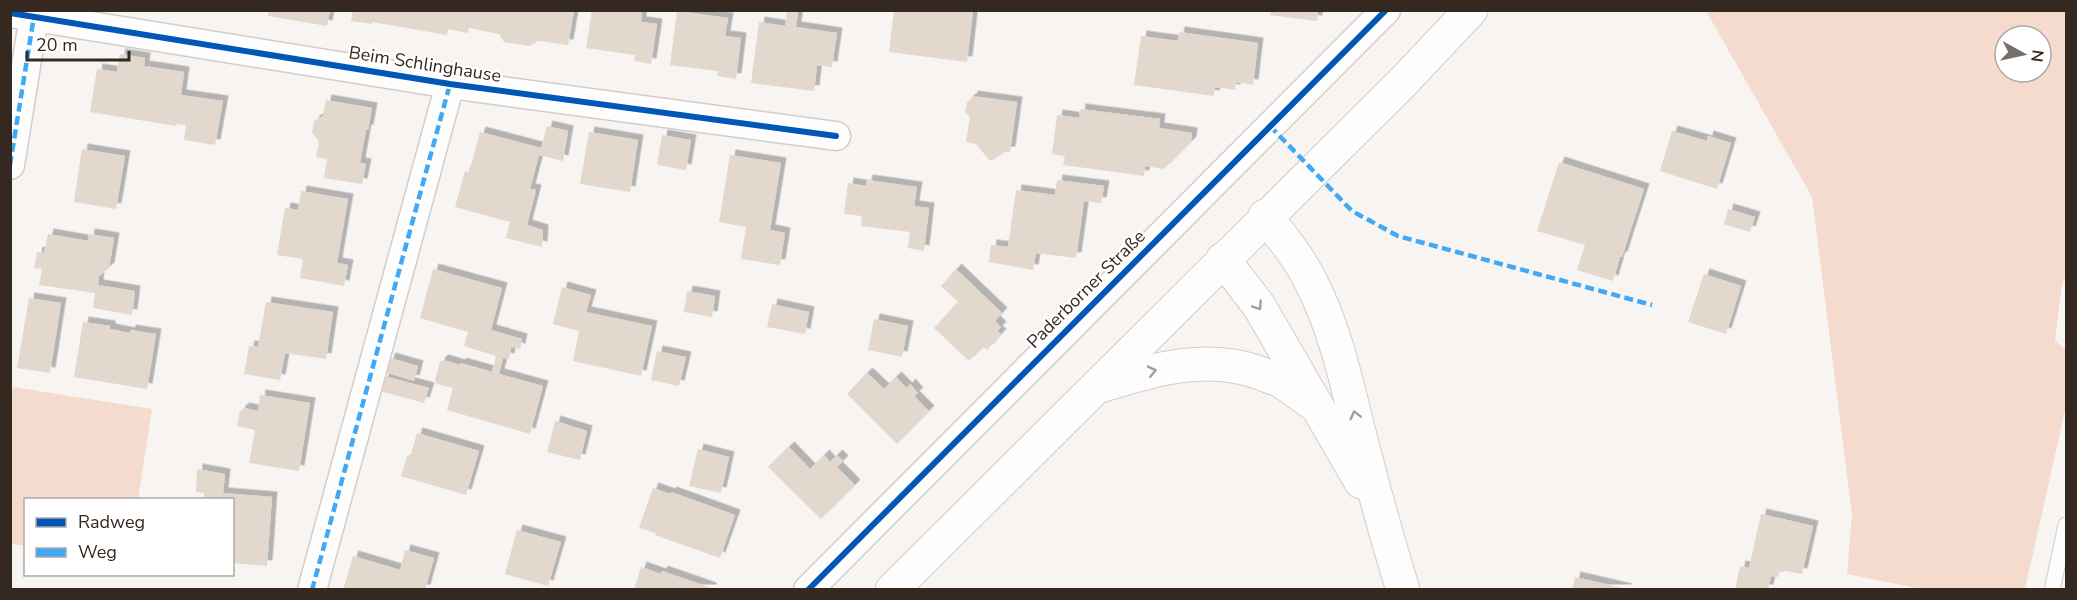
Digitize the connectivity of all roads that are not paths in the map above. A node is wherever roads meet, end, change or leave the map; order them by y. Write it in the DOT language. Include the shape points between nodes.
graph roads {
  1 [pos="1386,10"];
  2 [pos="1471,10"];
  3 [pos="22,15"];
  4 [pos="450,84"];
  5 [pos="836,136"];
  6 [pos="10,165"];
  7 [pos="1265,216"];
  8 [pos="1223,260"];
  9 [pos="1096,387"];
  10 [pos="1316,405"];
  11 [pos="1379,512"];
  12 [pos="2067,525"];
  13 [pos="312,590"];
  14 [pos="808,590"];
  15 [pos="892,590"];
  16 [pos="1403,590"];
  17 [pos="2052,590"];
  1 -- 14 [label="street, Paderborner Straße"];
  2 -- 7 [label="main road"];
  3 -- 4 [label="street, Beim Schlinghause"];
  3 -- 6 [label="street, Beim Schlinghause"];
  4 -- 5 [label="street, Beim Schlinghause"];
  4 -- 13 [label="street, Beim Schlinghause"];
  7 -- 8 [label="main road"];
  11 -- 7 [label="main road, one-way" via="1334,338 1313,284 1292,249"];
  8 -- 9 [label="main road"];
  8 -- 10 [label="main road, one-way" via="1259,306"];
  9 -- 10 [label="main road, one-way" via="1154,370 1200,363 1227,364 1280,380"];
  9 -- 15 [label="main road"];
  10 -- 11 [label="main road"];
  11 -- 16 [label="main road"];
  12 -- 17 [label="lane"];
}
